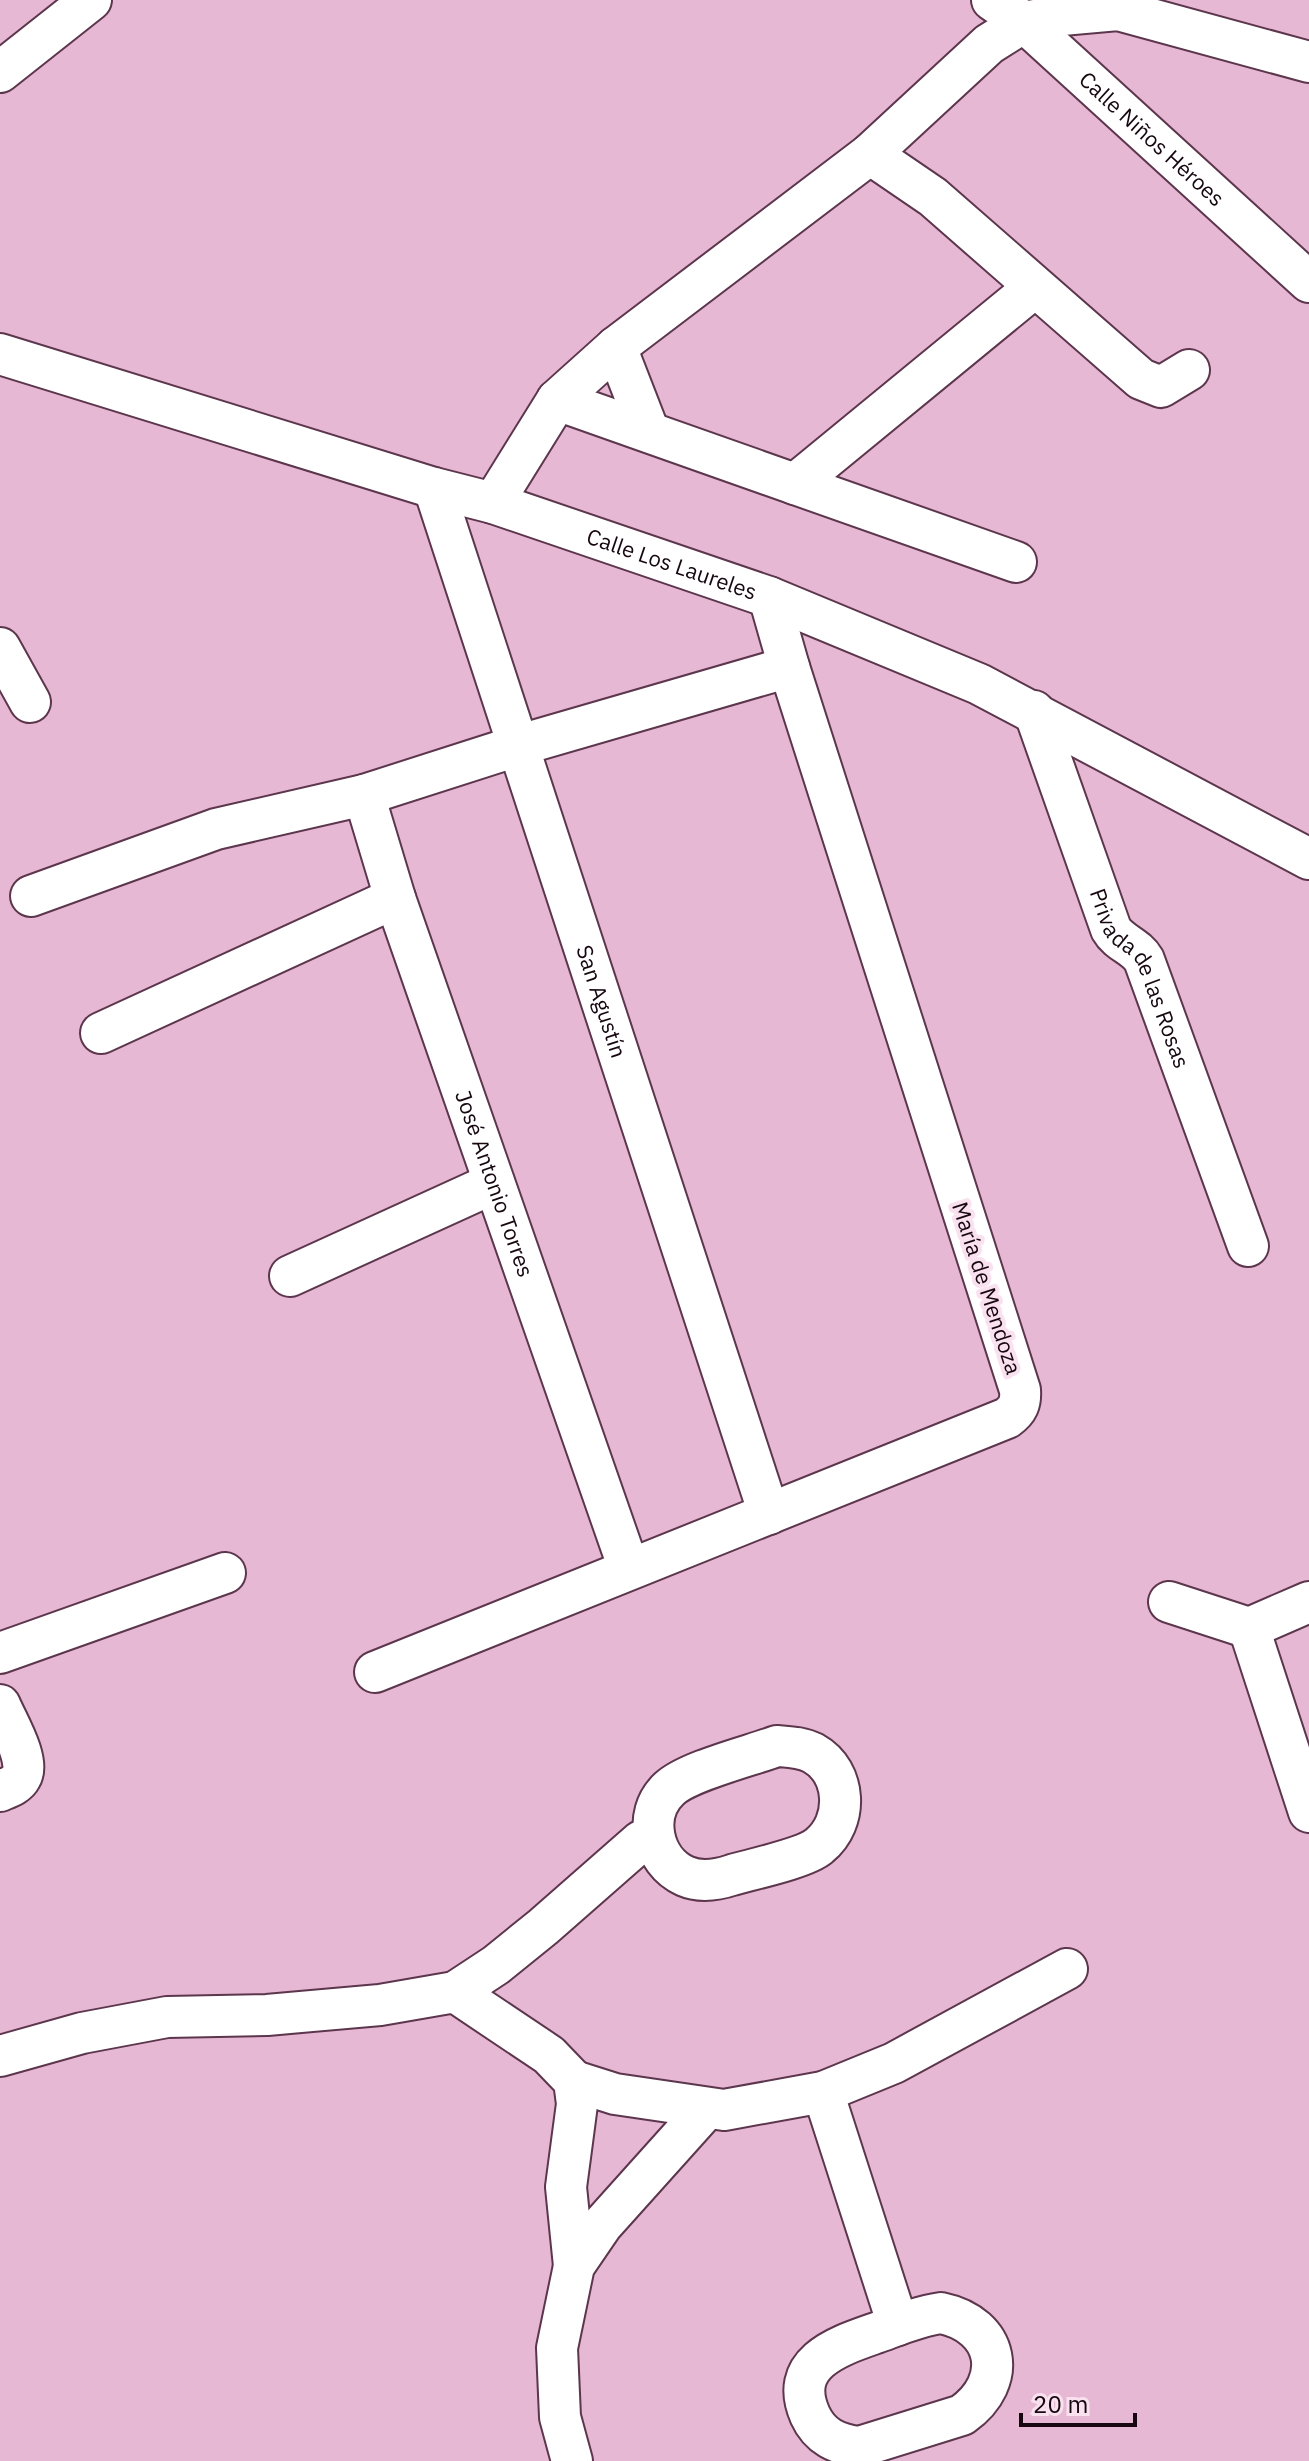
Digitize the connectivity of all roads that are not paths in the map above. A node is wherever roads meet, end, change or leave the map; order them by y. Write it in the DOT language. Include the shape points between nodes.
graph roads {
  1 [pos="91,0"];
  2 [pos="1119,5"];
  3 [pos="1008,11"];
  4 [pos="1309,62"];
  5 [pos="0,72"];
  6 [pos="870,154"];
  7 [pos="1309,282"];
  8 [pos="1035,287"];
  9 [pos="616,347"];
  10 [pos="0,354"];
  11 [pos="1189,370"];
  12 [pos="557,400"];
  13 [pos="649,432"];
  14 [pos="795,484"];
  15 [pos="434,488"];
  16 [pos="493,503"];
  17 [pos="1016,562"];
  18 [pos="769,597"];
  19 [pos="0,648"];
  20 [pos="789,667"];
  21 [pos="30,702"];
  22 [pos="1034,711"];
  23 [pos="520,745"];
  24 [pos="364,795"];
  25 [pos="1309,859"];
  26 [pos="31,896"];
  27 [pos="395,898"];
  28 [pos="101,1033"];
  29 [pos="494,1183"];
  30 [pos="1248,1246"];
  31 [pos="290,1276"];
  32 [pos="769,1514"];
  33 [pos="629,1569"];
  34 [pos="225,1573"];
  35 [pos="1169,1602"];
  36 [pos="1309,1602"];
  37 [pos="1249,1628"];
  38 [pos="0,1653"];
  39 [pos="375,1672"];
  40 [pos="0,1705"];
  41 [pos="0,1791"];
  42 [pos="1309,1812"];
  43 [pos="654,1837"];
  44 [pos="1067,1969"];
  45 [pos="455,1992"];
  46 [pos="0,2056"];
  47 [pos="574,2081"];
  48 [pos="823,2092"];
  49 [pos="707,2108"];
  50 [pos="574,2266"];
  51 [pos="898,2325"];
  52 [pos="572,2461"];
  1 -- 5 [label="street"];
  2 -- 3 [label="street" via="1062,15"];
  2 -- 4 [label="street"];
  3 -- 6 [label="street" via="989,44"];
  3 -- 7 [label="street, Calle Niños Héroes"];
  6 -- 8 [label="street" via="933,197"];
  6 -- 9 [label="street"];
  8 -- 11 [label="street" via="1141,379 1161,387"];
  8 -- 14 [label="street"];
  9 -- 12 [label="street"];
  9 -- 13 [label="street"];
  10 -- 15 [label="street, Calle Los Laureles"];
  12 -- 13 [label="street"];
  12 -- 16 [label="street"];
  13 -- 14 [label="street"];
  14 -- 17 [label="street"];
  15 -- 16 [label="street, Calle Los Laureles"];
  15 -- 23 [label="street, San Agustín"];
  16 -- 18 [label="street, Calle Los Laureles"];
  18 -- 20 [label="street, María de Mendoza"];
  18 -- 22 [label="street, Calle Los Laureles"];
  19 -- 21 [label="street"];
  20 -- 23 [label="street"];
  20 -- 32 [label="street, María de Mendoza" via="1021,1401 1007,1418"];
  22 -- 25 [label="street, Calle Los Laureles"];
  22 -- 30 [label="street, Privada de las Rosas" via="1111,929 1144,960"];
  23 -- 24 [label="street"];
  23 -- 32 [label="street, San Agustín"];
  24 -- 26 [label="street" via="216,829"];
  24 -- 27 [label="street, José Antonio Torres"];
  27 -- 28 [label="street"];
  27 -- 29 [label="street, José Antonio Torres"];
  29 -- 31 [label="street"];
  29 -- 33 [label="street, José Antonio Torres"];
  32 -- 33 [label="street, María de Mendoza"];
  33 -- 39 [label="street, María de Mendoza"];
  34 -- 38 [label="street"];
  35 -- 37 [label="street"];
  36 -- 37 [label="street"];
  37 -- 42 [label="street"];
  40 -- 41 [label="street" via="25,1768 21,1779"];
  43 -- 43 [label="street" via="653,1819 668,1789 682,1779 777,1746 813,1753 838,1782 839,1819 816,1849 719,1879 693,1878 670,1867"];
  43 -- 45 [label="street" via="641,1841 543,1927"];
  44 -- 48 [label="street" via="894,2063"];
  45 -- 46 [label="street" via="281,2014 167,2017"];
  45 -- 47 [label="street" via="549,2055"];
  47 -- 49 [label="street" via="615,2094"];
  47 -- 50 [label="street" via="577,2104 566,2187"];
  48 -- 49 [label="street" via="724,2110"];
  48 -- 51 [label="street"];
  49 -- 50 [label="street" via="602,2225"];
  50 -- 52 [label="street" via="557,2348 560,2417"];
  51 -- 51 [label="street" via="941,2313 974,2326 992,2356 987,2391 962,2415 859,2447 826,2437 807,2408 809,2374 832,2349"];
}
